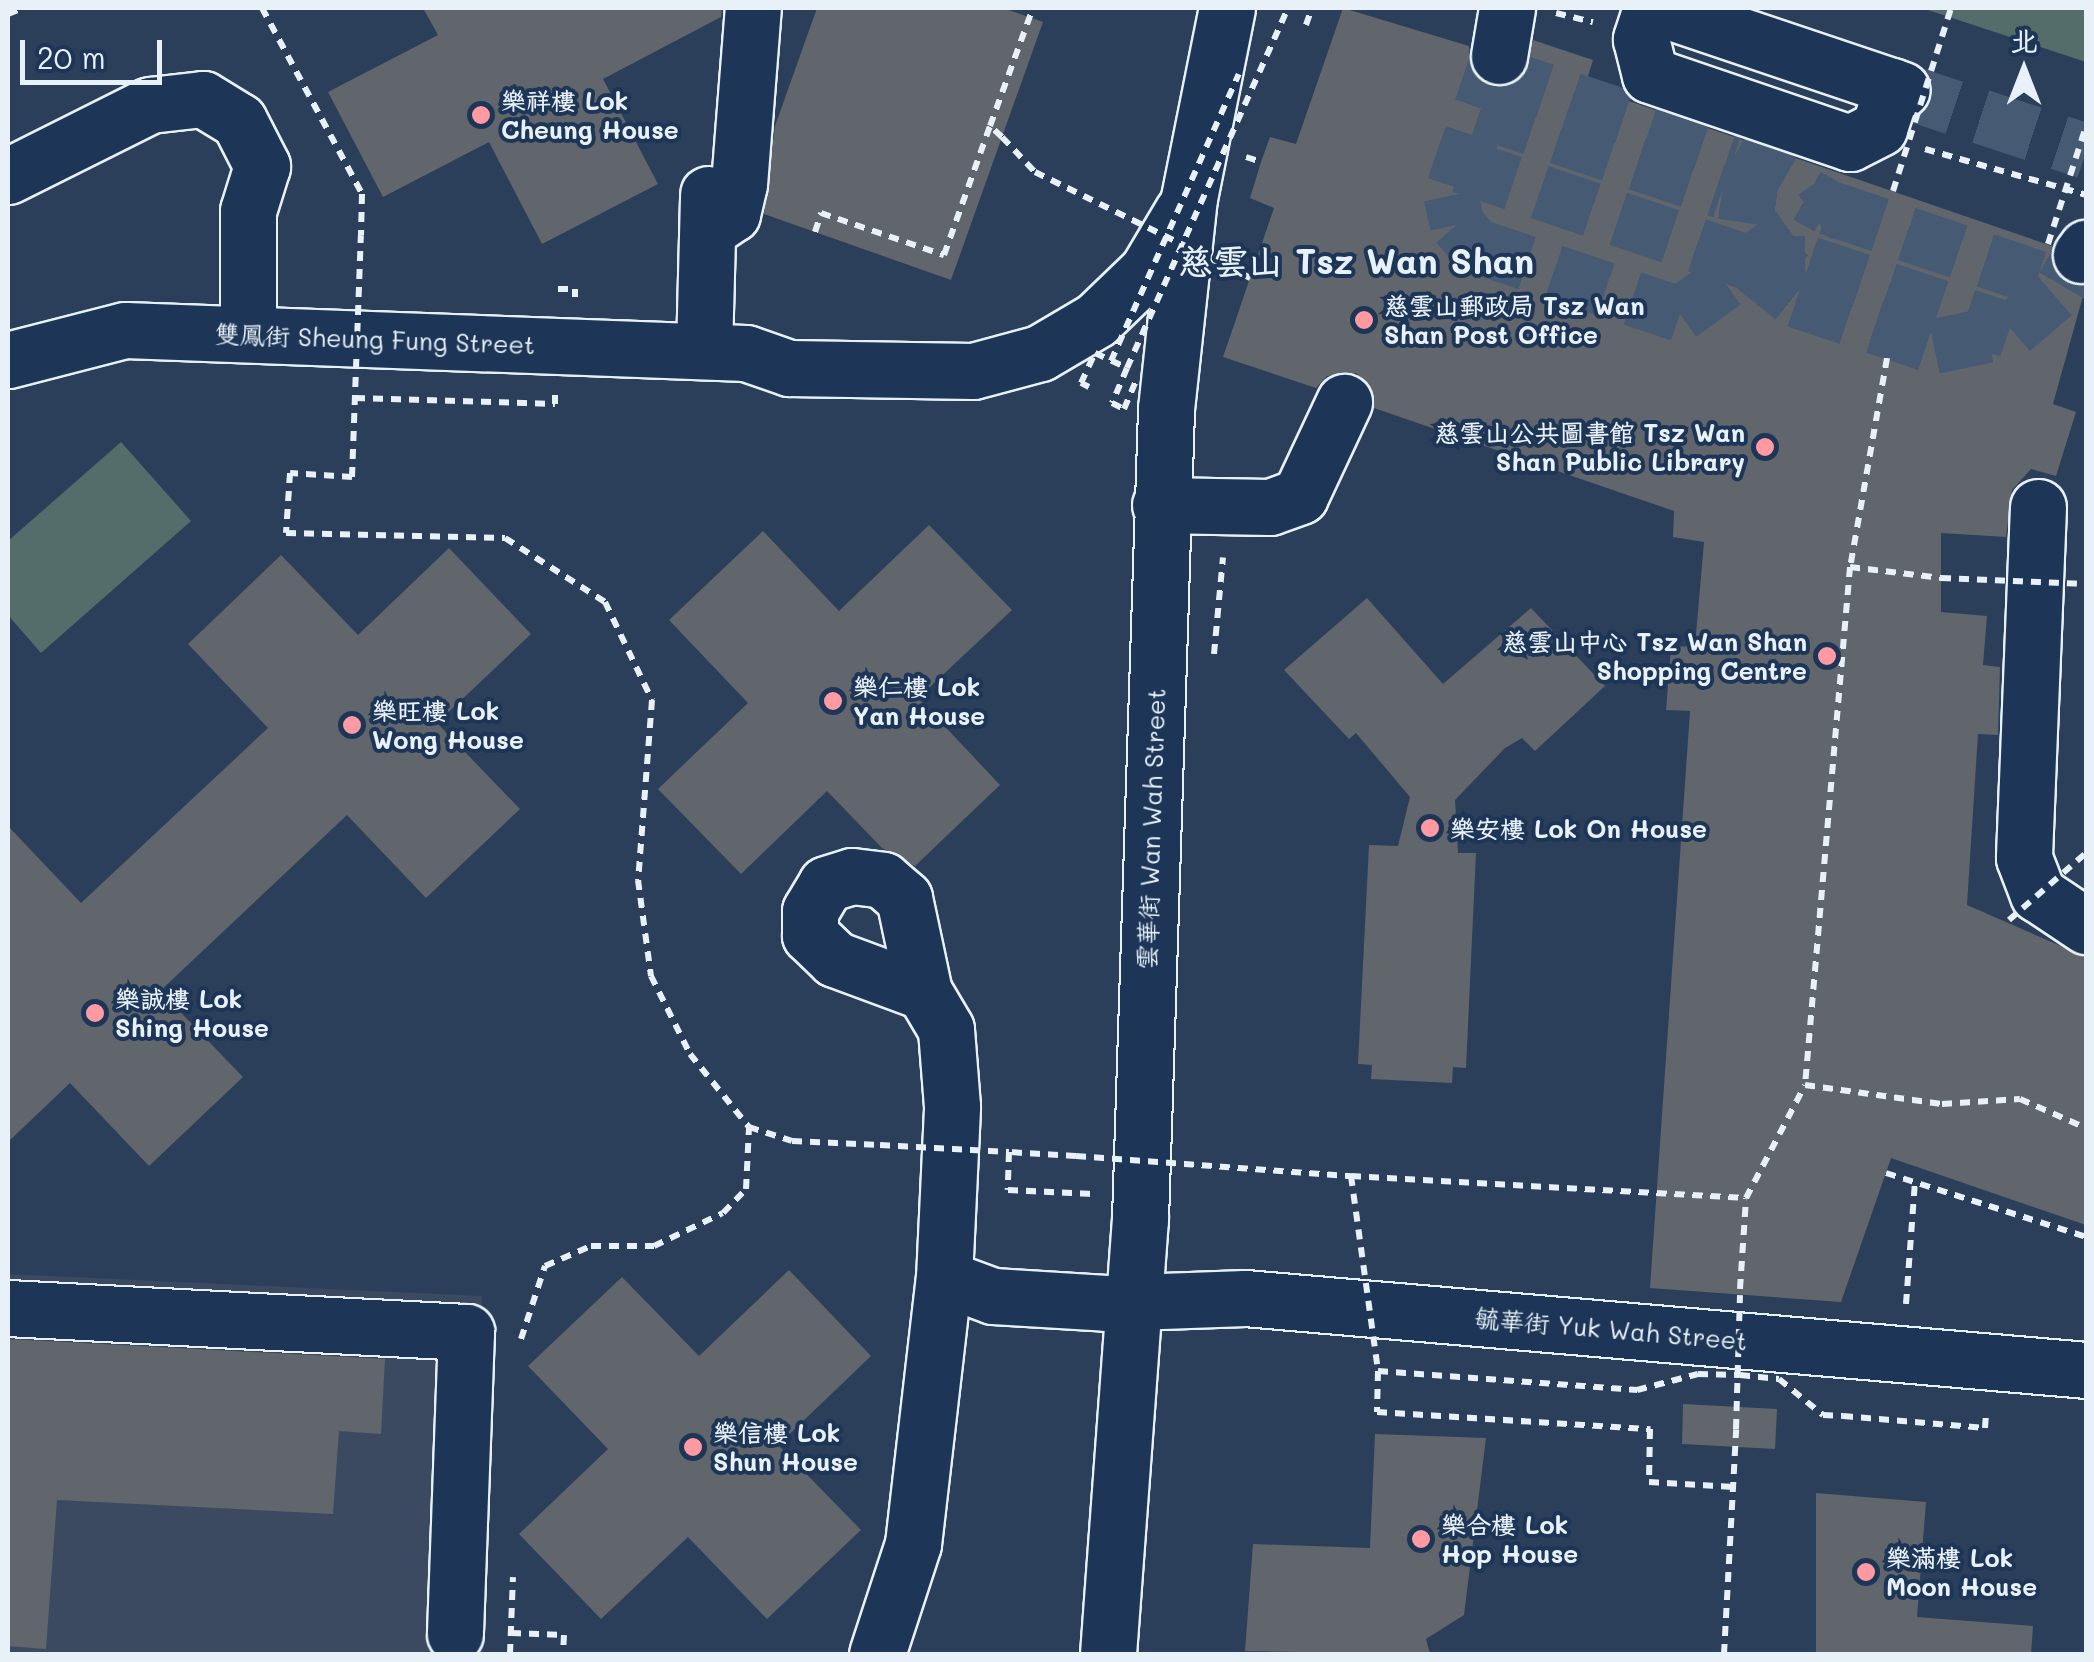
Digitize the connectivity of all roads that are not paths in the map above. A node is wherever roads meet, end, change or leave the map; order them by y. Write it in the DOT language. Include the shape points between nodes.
graph roads {
  1 [pos="753,8"];
  2 [pos="1204,8"];
  3 [pos="1227,8"];
  4 [pos="1651,8"];
  5 [pos="1658,8"];
  6 [pos="8,176"];
  7 [pos="1176,192"];
  8 [pos="248,332"];
  9 [pos="725,352"];
  10 [pos="8,360"];
  11 [pos="1344,402"];
  12 [pos="1160,505"];
  13 [pos="2038,506"];
  14 [pos="2086,926"];
  15 [pos="924,992"];
  16 [pos="944,1278"];
  17 [pos="1135,1298"];
  18 [pos="8,1308"];
  19 [pos="2086,1370"];
  20 [pos="455,1634"];
  21 [pos="878,1654"];
  22 [pos="1108,1654"];
  1 -- 9 [label="street" via="752,145 732,214 708,230"];
  2 -- 7 [label="street, 雲華街 Wan Wah Street"];
  3 -- 7 [label="street, 雲華街 Wan Wah Street"];
  4 -- 5 [label="street" via="1640,39 1650,76 1850,143 1879,128 1898,88"];
  6 -- 8 [label="street" via="150,106 203,99 239,121 262,166 248,211"];
  7 -- 9 [label="street, 雙鳳街 Sheung Fung Street" via="1081,296 1028,326 970,342 789,339"];
  7 -- 12 [label="street, 雲華街 Wan Wah Street"];
  8 -- 9 [label="street, 雙鳳街 Sheung Fung Street"];
  8 -- 10 [label="street, 雙鳳街 Sheung Fung Street" via="125,330"];
  11 -- 12 [label="street" via="1300,496 1270,506"];
  12 -- 17 [label="street, 雲華街 Wan Wah Street"];
  13 -- 14 [label="street" via="2024,858 2038,894"];
  15 -- 16 [label="street" via="946,1030 952,1106"];
  16 -- 17 [label="street, 毓華街 Yuk Wah Street" via="993,1296"];
  16 -- 21 [label="street" via="913,1544"];
  17 -- 19 [label="street, 毓華街 Yuk Wah Street" via="1264,1300"];
  17 -- 22 [label="street, 雲華街 Wan Wah Street"];
  18 -- 20 [label="street" via="466,1332"];
}
